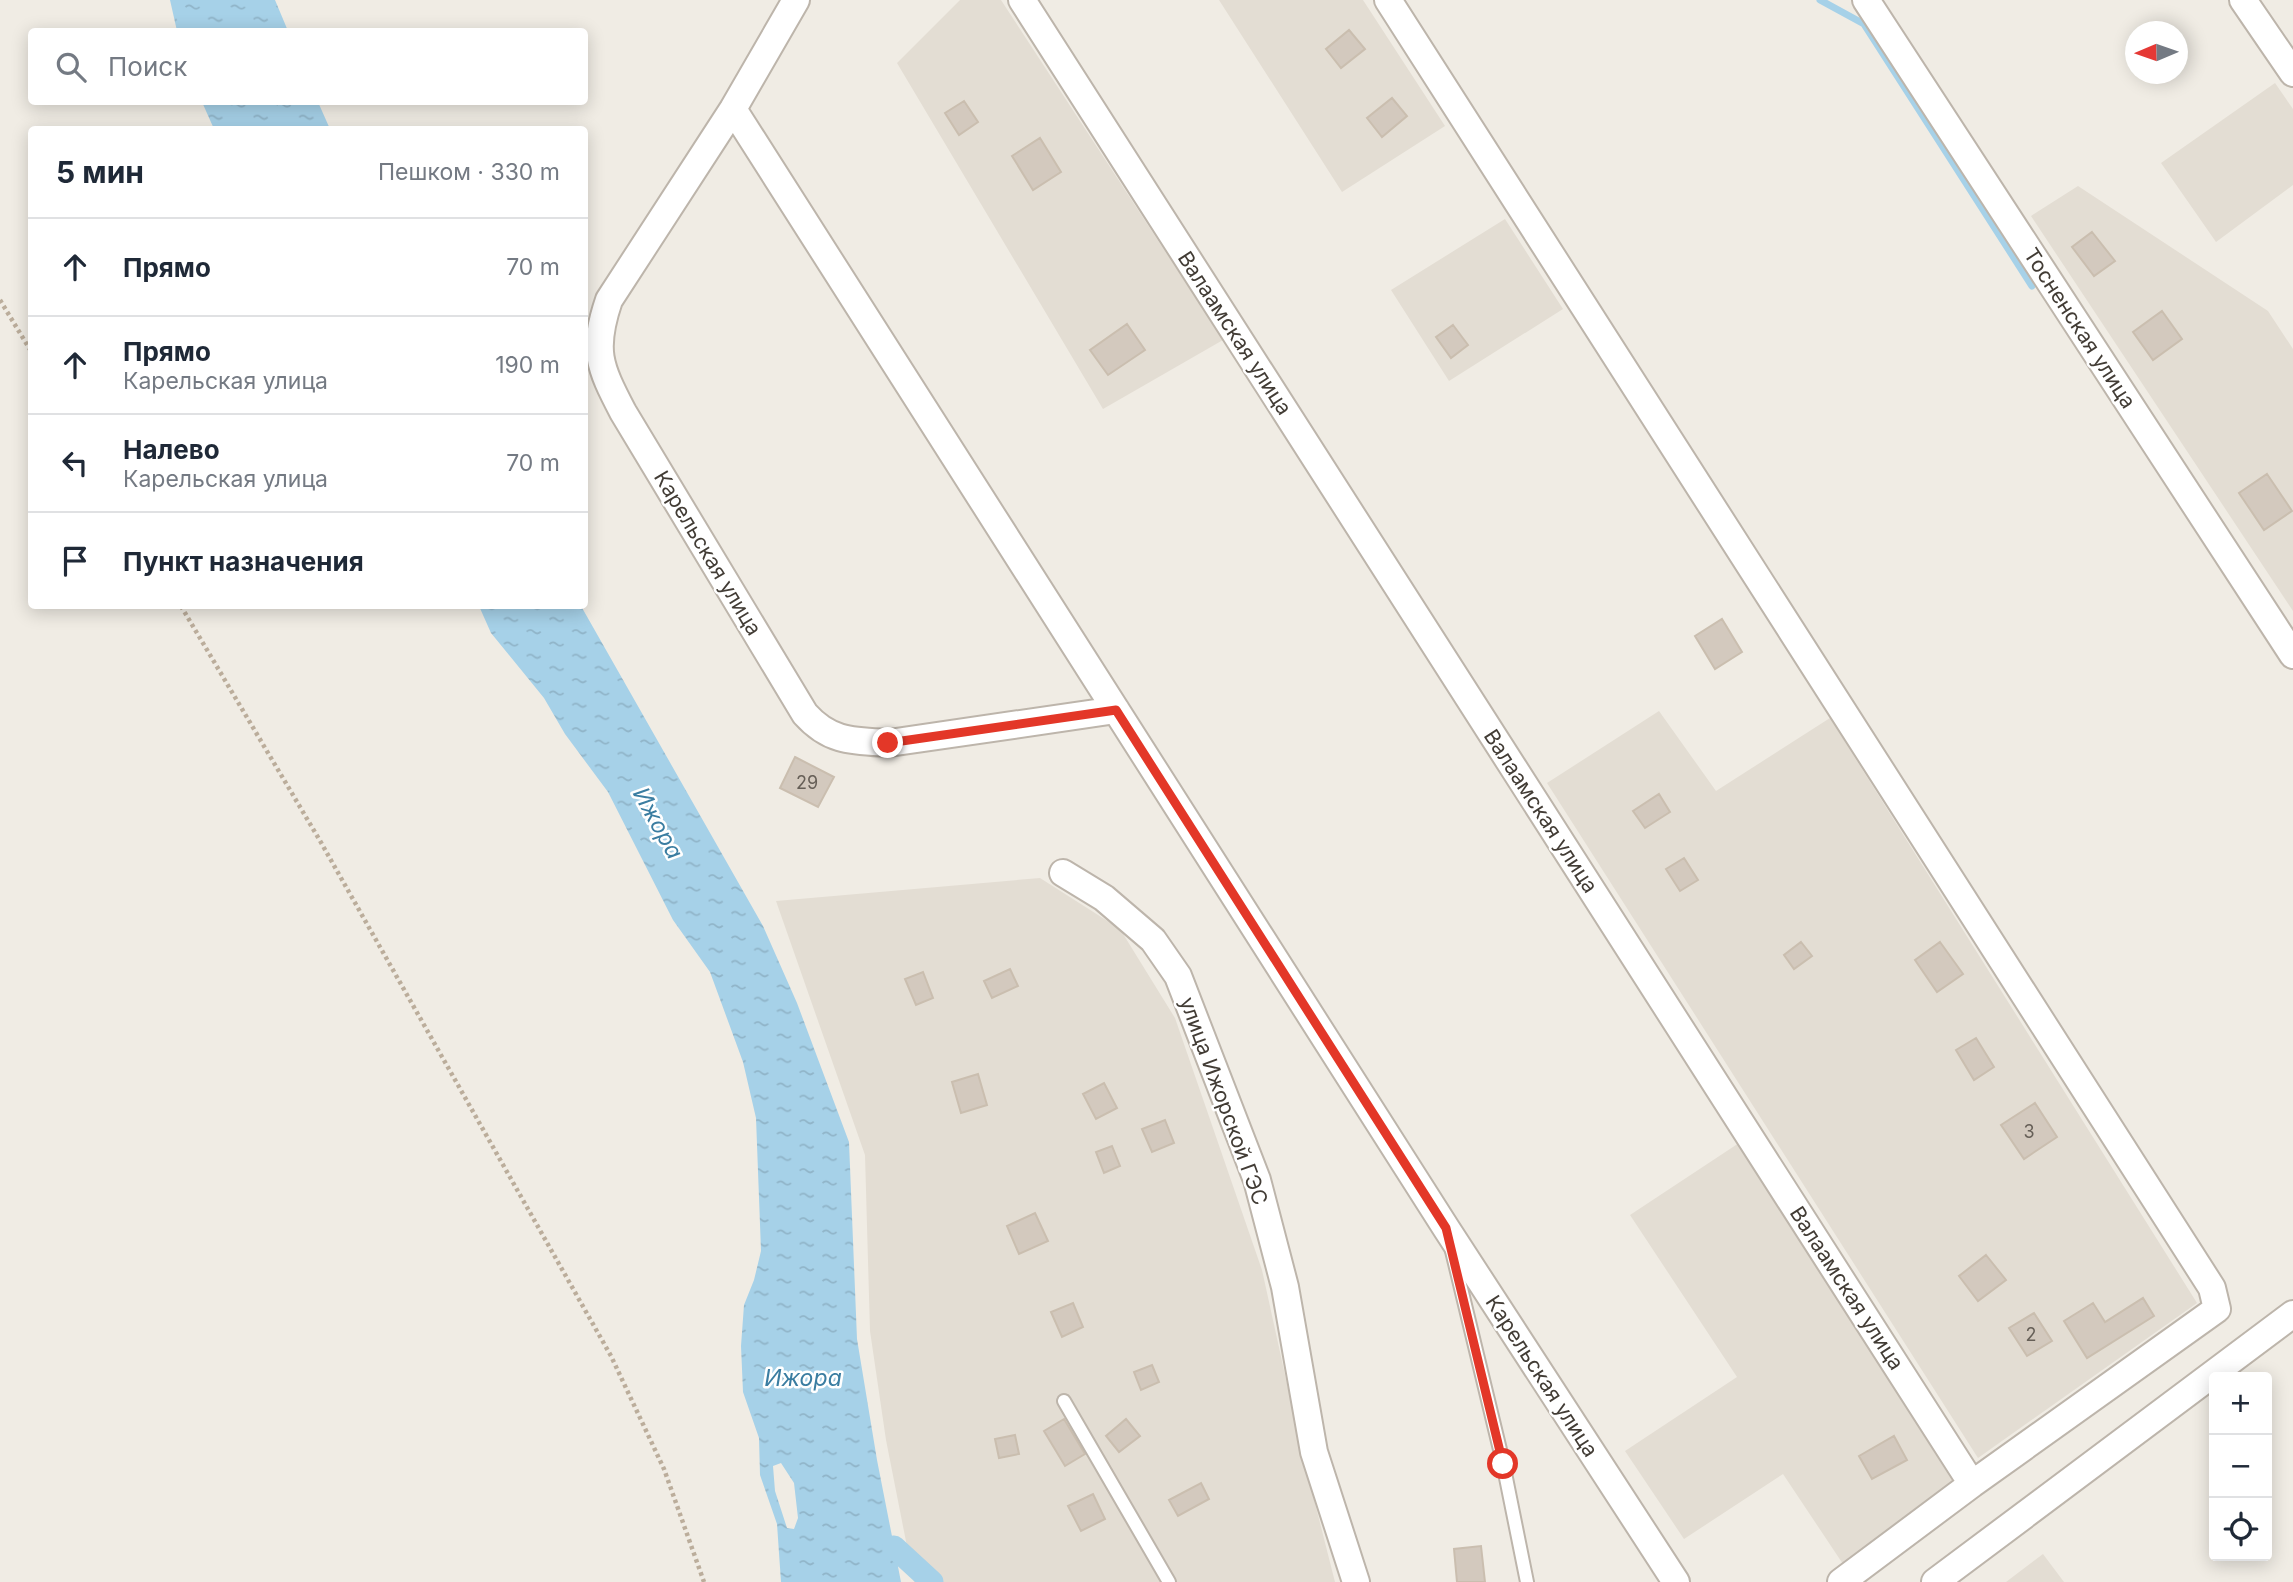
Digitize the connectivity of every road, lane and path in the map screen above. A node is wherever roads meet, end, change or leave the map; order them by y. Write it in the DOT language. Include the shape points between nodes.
graph roads {
  1 [pos="796,0"];
  2 [pos="1022,0"];
  3 [pos="1388,0"];
  4 [pos="1866,0"];
  5 [pos="2243,0"];
  6 [pos="2293,73"];
  7 [pos="733,109"];
  8 [pos="0,300"];
  9 [pos="28,346"];
  10 [pos="183,609"];
  11 [pos="2293,655"];
  12 [pos="1116,710"];
  13 [pos="1063,873"];
  14 [pos="1446,1228"];
  15 [pos="2293,1314"];
  16 [pos="1064,1401"];
  17 [pos="1972,1484"];
  18 [pos="704,1582"];
  19 [pos="1169,1582"];
  20 [pos="1356,1582"];
  21 [pos="1527,1582"];
  22 [pos="1676,1582"];
  23 [pos="1841,1582"];
  24 [pos="1935,1582"];
  1 -- 7 [label="street, Карельская улица"];
  2 -- 17 [label="street, Валаамская улица"];
  3 -- 17 [label="street" via="2212,1288 2217,1309"];
  4 -- 11 [label="street, Тосненская улица"];
  5 -- 6 [label="street"];
  7 -- 12 [label="street, Карельская улица"];
  7 -- 12 [label="street, Карельская улица" via="609,300 599,348 603,374 623,412 805,714 835,737 888,743"];
  8 -- 9 [label="path"];
  10 -- 18 [label="path" via="320,839 611,1356 664,1469"];
  12 -- 14 [label="street, Карельская улица"];
  13 -- 20 [label="street, улица Ижорской ГЭС" via="1104,898 1153,940 1178,976 1256,1180 1285,1287 1314,1452"];
  14 -- 21 [label="lane"];
  14 -- 22 [label="street, Карельская улица"];
  15 -- 24 [label="street"];
  16 -- 19 [label="lane"];
  17 -- 23 [label="street"];
}
